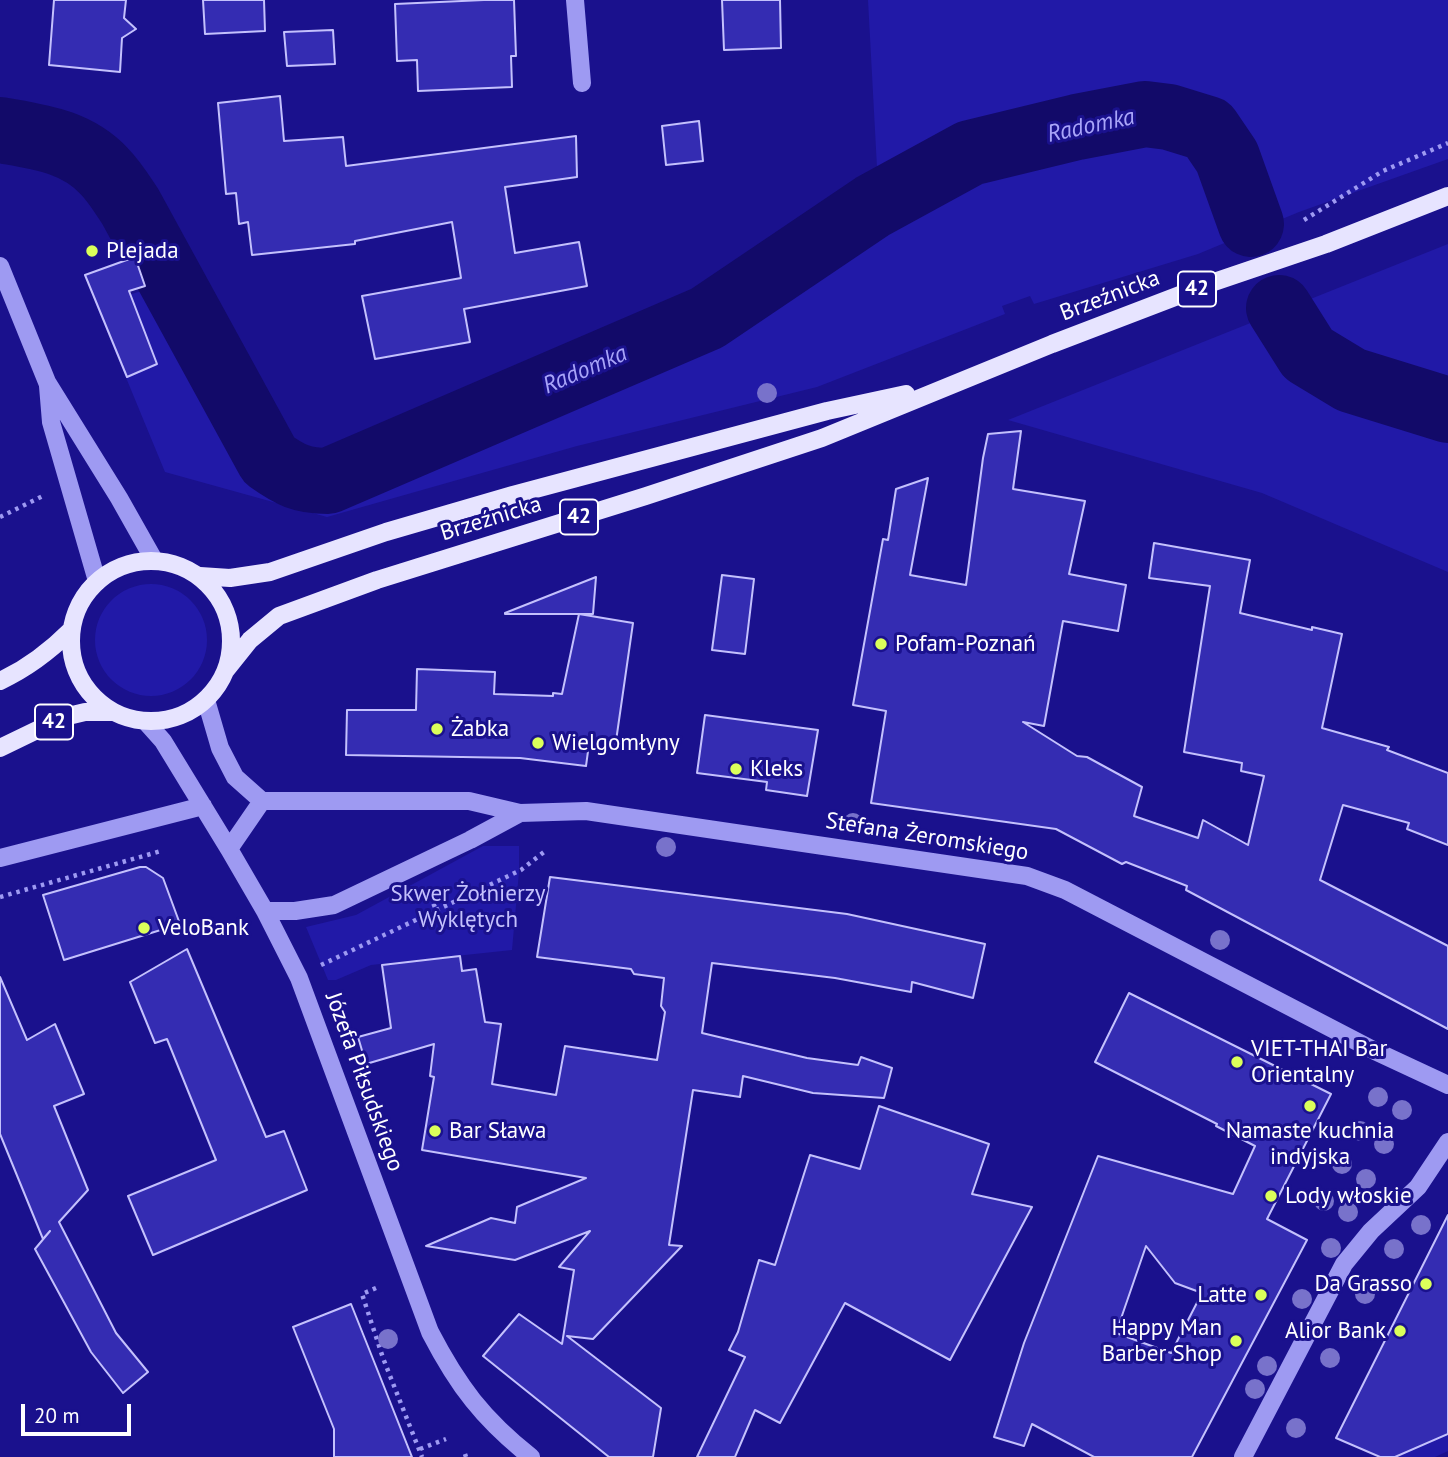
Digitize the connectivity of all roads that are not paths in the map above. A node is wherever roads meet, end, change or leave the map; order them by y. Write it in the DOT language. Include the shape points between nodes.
graph roads {
  1 [pos="575,0"];
  2 [pos="582,83"];
  3 [pos="1448,197"];
  4 [pos="0,266"];
  5 [pos="47,382"];
  6 [pos="947,386"];
  7 [pos="153,560"];
  8 [pos="200,576"];
  9 [pos="97,581"];
  10 [pos="71,630"];
  11 [pos="226,670"];
  12 [pos="0,681"];
  13 [pos="206,700"];
  14 [pos="112,712"];
  15 [pos="146,722"];
  16 [pos="0,748"];
  17 [pos="262,801"];
  18 [pos="203,806"];
  19 [pos="520,813"];
  20 [pos="229,849"];
  21 [pos="0,858"];
  22 [pos="265,911"];
  23 [pos="1448,1086"];
  24 [pos="1448,1142"];
  25 [pos="531,1457"];
  26 [pos="1243,1457"];
  1 -- 2 [label="street"];
  3 -- 6 [label="main road, Brzeźnicka / 42"];
  4 -- 5 [label="street"];
  5 -- 7 [label="street"];
  5 -- 9 [label="street" via="51,422"];
  6 -- 8 [label="main road, Brzeźnicka / 42" via="827,411 513,495 270,572 230,578"];
  6 -- 11 [label="main road, Brzeźnicka / 42" via="822,438 377,580 279,616 250,640"];
  7 -- 8 [label="main road, 42"];
  7 -- 9 [label="main road, 42" via="114,569"];
  8 -- 11 [label="main road, 42" via="215,591 231,629"];
  9 -- 10 [label="main road, 42" via="84,595"];
  10 -- 12 [label="main road, 42" via="28,667"];
  10 -- 14 [label="main road, 42" via="79,678 93,698"];
  11 -- 13 [label="main road, 42"];
  13 -- 15 [label="main road, 42" via="188,713"];
  13 -- 17 [label="street" via="220,748 235,777"];
  14 -- 15 [label="main road, 42"];
  14 -- 16 [label="main road, 42" via="64,717"];
  15 -- 18 [label="street, Józefa Piłsudskiego"];
  17 -- 19 [label="street" via="469,801"];
  17 -- 20 [label="street"];
  18 -- 20 [label="street, Józefa Piłsudskiego"];
  18 -- 21 [label="street"];
  19 -- 22 [label="street" via="334,905"];
  19 -- 23 [label="street, Stefana Żeromskiego" via="586,811 1027,876 1065,890"];
  20 -- 22 [label="street, Józefa Piłsudskiego"];
  22 -- 25 [label="street, Józefa Piłsudskiego" via="299,978 430,1332 472,1402 502,1435"];
  24 -- 26 [label="street" via="1418,1186 1344,1264"];
}
